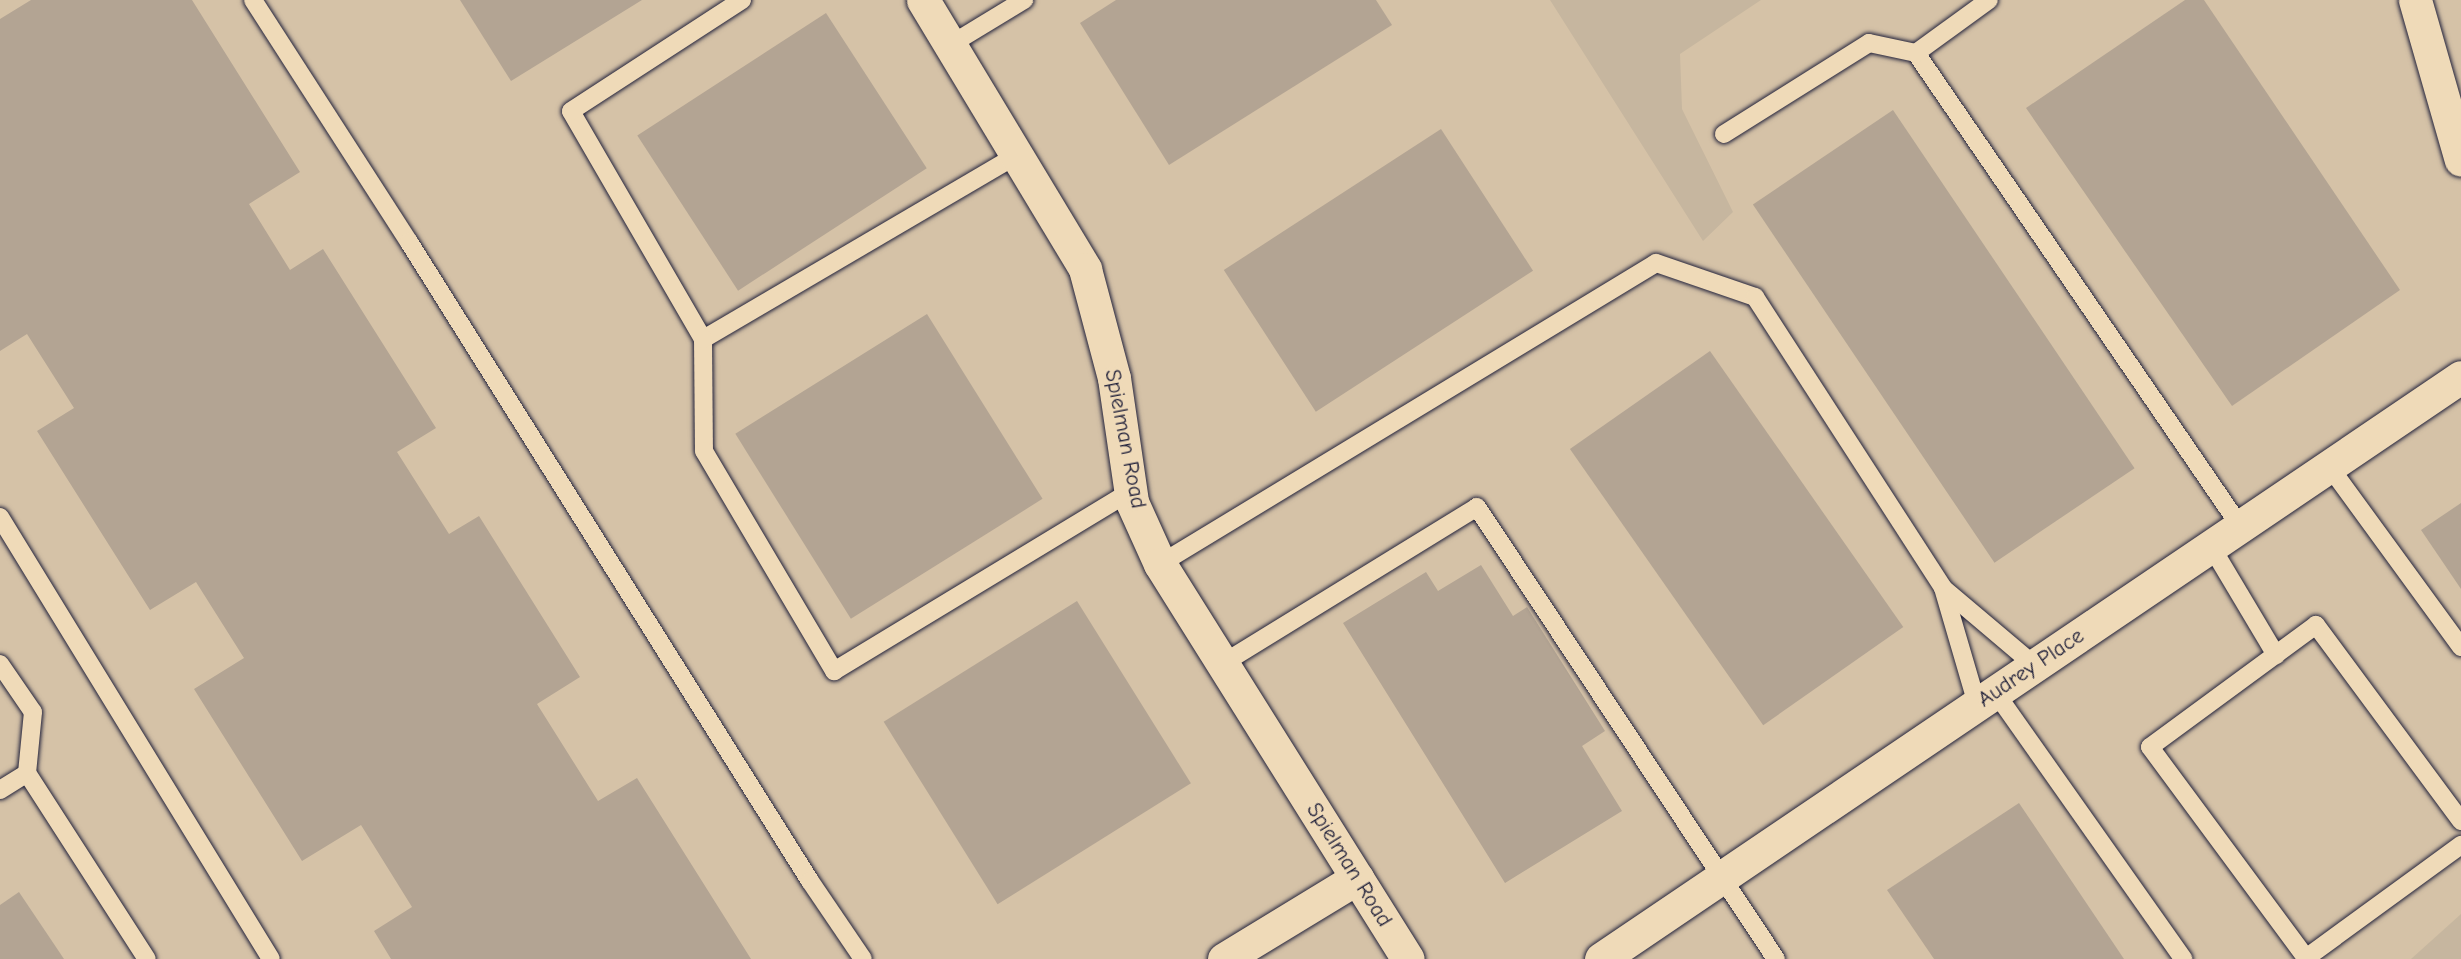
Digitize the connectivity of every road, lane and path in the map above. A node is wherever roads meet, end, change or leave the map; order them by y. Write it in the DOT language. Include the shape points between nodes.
graph roads {
  1 [pos="253,0"];
  2 [pos="742,0"];
  3 [pos="923,0"];
  4 [pos="1024,0"];
  5 [pos="1989,0"];
  6 [pos="2415,0"];
  7 [pos="950,45"];
  8 [pos="1916,53"];
  9 [pos="1724,134"];
  10 [pos="1017,155"];
  11 [pos="2461,160"];
  12 [pos="703,339"];
  13 [pos="2461,377"];
  14 [pos="2329,466"];
  15 [pos="1131,491"];
  16 [pos="0,517"];
  17 [pos="2240,526"];
  18 [pos="2211,546"];
  19 [pos="1160,564"];
  20 [pos="1943,588"];
  21 [pos="2461,647"];
  22 [pos="2276,655"];
  23 [pos="0,664"];
  24 [pos="1222,664"];
  25 [pos="2034,665"];
  26 [pos="1986,698"];
  27 [pos="27,773"];
  28 [pos="0,790"];
  29 [pos="2461,821"];
  30 [pos="2461,845"];
  31 [pos="1722,876"];
  32 [pos="1357,878"];
  33 [pos="147,959"];
  34 [pos="271,959"];
  35 [pos="863,959"];
  36 [pos="1224,959"];
  37 [pos="1408,959"];
  38 [pos="1601,959"];
  39 [pos="1776,959"];
  40 [pos="2183,959"];
  1 -- 35 [label="lane"];
  2 -- 12 [label="lane" via="572,111"];
  3 -- 7 [label="street, Spielman Road"];
  4 -- 7 [label="lane"];
  5 -- 8 [label="lane"];
  6 -- 11 [label="street"];
  7 -- 10 [label="street, Spielman Road"];
  8 -- 9 [label="lane" via="1869,44"];
  8 -- 17 [label="lane"];
  10 -- 12 [label="lane"];
  10 -- 15 [label="street, Spielman Road" via="1085,268 1114,378"];
  12 -- 15 [label="lane" via="704,451 834,671"];
  13 -- 14 [label="street, Audrey Place"];
  14 -- 17 [label="street, Audrey Place"];
  14 -- 21 [label="lane"];
  15 -- 19 [label="street, Spielman Road" via="1132,502"];
  16 -- 34 [label="lane"];
  17 -- 18 [label="street, Audrey Place"];
  18 -- 22 [label="lane"];
  18 -- 25 [label="street, Audrey Place"];
  19 -- 20 [label="lane" via="1656,263 1755,297"];
  19 -- 24 [label="street, Spielman Road"];
  20 -- 25 [label="lane"];
  20 -- 26 [label="lane"];
  22 -- 29 [label="lane" via="2316,625"];
  22 -- 30 [label="lane" via="2150,747 2306,958"];
  23 -- 27 [label="lane" via="33,712"];
  24 -- 31 [label="lane" via="1478,507"];
  24 -- 32 [label="street, Spielman Road"];
  25 -- 26 [label="street, Audrey Place"];
  26 -- 31 [label="street, Audrey Place"];
  26 -- 40 [label="lane"];
  27 -- 28 [label="lane"];
  27 -- 33 [label="lane"];
  31 -- 38 [label="street, Audrey Place"];
  31 -- 39 [label="lane"];
  32 -- 36 [label="street"];
  32 -- 37 [label="street, Spielman Road"];
}
